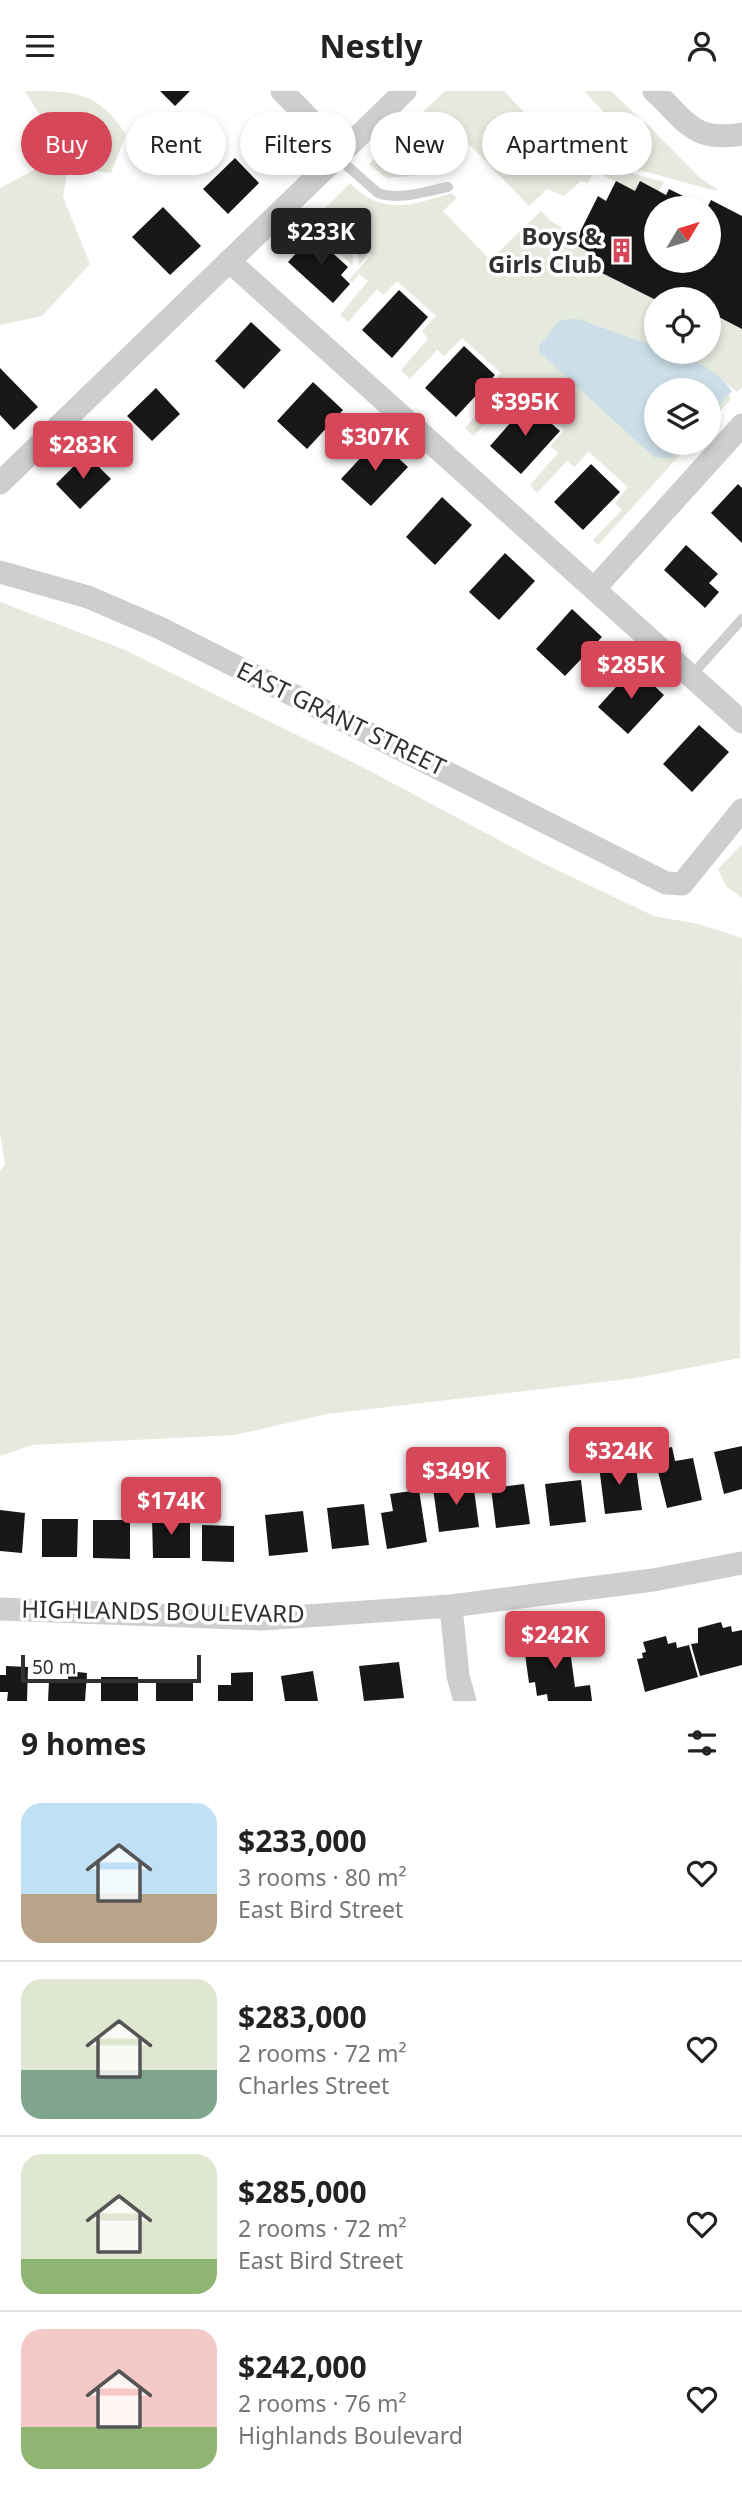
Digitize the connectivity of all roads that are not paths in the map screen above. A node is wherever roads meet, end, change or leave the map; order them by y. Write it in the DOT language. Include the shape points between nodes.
graph roads {
  1 [pos="282,91"];
  2 [pos="405,91"];
  3 [pos="654,91"];
  4 [pos="301,112"];
  5 [pos="742,134"];
  6 [pos="356,138"];
  7 [pos="356,171"];
  8 [pos="317,175"];
  9 [pos="448,187"];
  10 [pos="229,261"];
  11 [pos="742,425"];
  12 [pos="0,483"];
  13 [pos="0,572"];
  14 [pos="594,589"];
  15 [pos="742,619"];
  16 [pos="691,676"];
  17 [pos="742,722"];
  18 [pos="742,810"];
  19 [pos="742,1563"];
  20 [pos="451,1606"];
  21 [pos="0,1609"];
  22 [pos="465,1701"];
  1 -- 4 [label="street"];
  2 -- 6 [label="street"];
  3 -- 5 [label="street" via="701,135"];
  7 -- 9 [label="lane" via="384,195"];
  8 -- 10 [label="street"];
  10 -- 12 [label="street"];
  10 -- 14 [label="street"];
  11 -- 14 [label="street"];
  13 -- 18 [label="street, EAST GRANT STREET" via="88,597 160,628 674,886 681,884"];
  14 -- 16 [label="street"];
  15 -- 16 [label="lane"];
  16 -- 17 [label="street"];
  19 -- 20 [label="street, HIGHLANDS BOULEVARD" via="653,1580"];
  20 -- 21 [label="street, HIGHLANDS BOULEVARD" via="263,1619"];
  20 -- 22 [label="street"];
}
